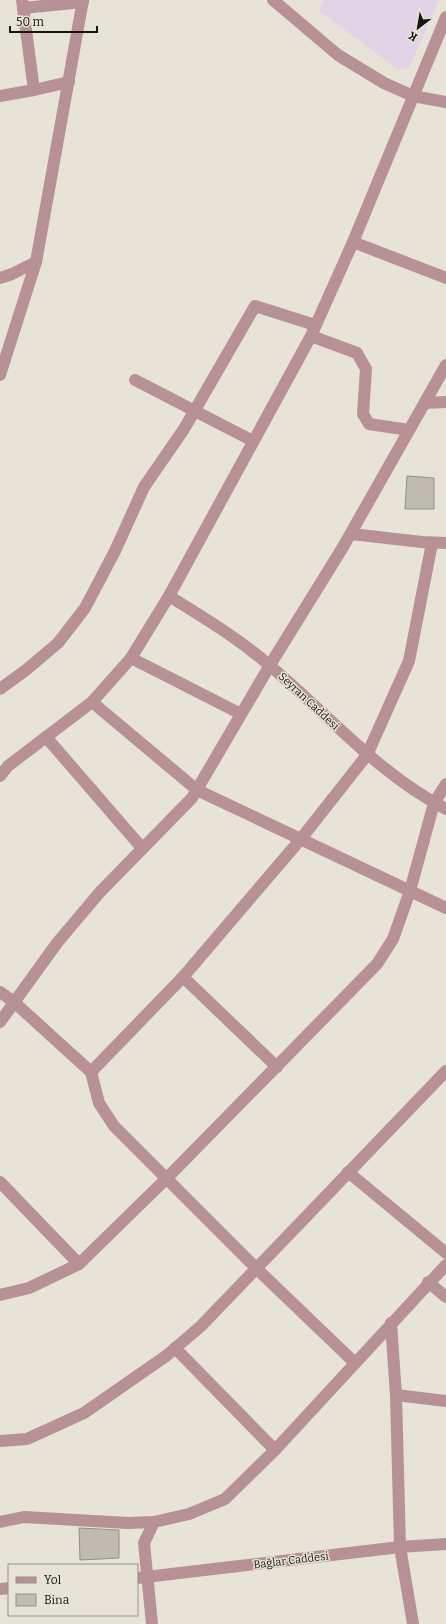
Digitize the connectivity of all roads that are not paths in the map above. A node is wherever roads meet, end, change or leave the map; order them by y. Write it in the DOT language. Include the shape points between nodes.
graph roads {
  1 [pos="273,0"];
  2 [pos="86,1"];
  3 [pos="23,4"];
  4 [pos="446,17"];
  5 [pos="69,82"];
  6 [pos="34,90"];
  7 [pos="0,96"];
  8 [pos="413,96"];
  9 [pos="446,102"];
  10 [pos="353,242"];
  11 [pos="36,262"];
  12 [pos="0,278"];
  13 [pos="446,278"];
  14 [pos="313,331"];
  15 [pos="446,365"];
  16 [pos="0,375"];
  17 [pos="135,380"];
  18 [pos="446,402"];
  19 [pos="425,403"];
  20 [pos="194,411"];
  21 [pos="409,430"];
  22 [pos="254,441"];
  23 [pos="351,534"];
  24 [pos="432,543"];
  25 [pos="446,543"];
  26 [pos="169,596"];
  27 [pos="131,658"];
  28 [pos="270,665"];
  29 [pos="0,689"];
  30 [pos="92,702"];
  31 [pos="241,714"];
  32 [pos="46,738"];
  33 [pos="367,755"];
  34 [pos="4,768"];
  35 [pos="0,776"];
  36 [pos="446,784"];
  37 [pos="196,790"];
  38 [pos="434,803"];
  39 [pos="446,809"];
  40 [pos="300,840"];
  41 [pos="142,848"];
  42 [pos="410,890"];
  43 [pos="446,908"];
  44 [pos="183,977"];
  45 [pos="0,992"];
  46 [pos="14,1002"];
  47 [pos="0,1022"];
  48 [pos="277,1067"];
  49 [pos="446,1071"];
  50 [pos="91,1072"];
  51 [pos="348,1172"];
  52 [pos="166,1179"];
  53 [pos="0,1182"];
  54 [pos="446,1253"];
  55 [pos="79,1264"];
  56 [pos="446,1265"];
  57 [pos="256,1268"];
  58 [pos="428,1282"];
  59 [pos="0,1295"];
  60 [pos="446,1297"];
  61 [pos="391,1323"];
  62 [pos="175,1348"];
  63 [pos="355,1363"];
  64 [pos="396,1394"];
  65 [pos="446,1401"];
  66 [pos="0,1441"];
  67 [pos="275,1450"];
  68 [pos="0,1522"];
  69 [pos="154,1522"];
  70 [pos="446,1544"];
  71 [pos="400,1547"];
  72 [pos="142,1577"];
  73 [pos="152,1624"];
  74 [pos="413,1624"];
  1 -- 8 [label="street" via="338,55 384,83"];
  2 -- 3 [label="street"];
  2 -- 5 [label="street"];
  3 -- 6 [label="street"];
  4 -- 8 [label="street"];
  5 -- 6 [label="street"];
  5 -- 11 [label="street"];
  6 -- 7 [label="street"];
  8 -- 9 [label="street"];
  8 -- 10 [label="street"];
  10 -- 13 [label="street"];
  10 -- 14 [label="street"];
  11 -- 12 [label="street"];
  11 -- 16 [label="street"];
  14 -- 20 [label="street" via="255,306"];
  14 -- 21 [label="street" via="357,353 366,369 363,414 369,424"];
  14 -- 22 [label="street"];
  15 -- 19 [label="street"];
  17 -- 20 [label="street"];
  18 -- 19 [label="street"];
  19 -- 21 [label="street"];
  20 -- 22 [label="street"];
  20 -- 29 [label="street" via="144,487 85,608 58,642"];
  21 -- 23 [label="street"];
  22 -- 26 [label="street"];
  23 -- 24 [label="street"];
  23 -- 28 [label="street"];
  24 -- 25 [label="street"];
  24 -- 33 [label="street" via="409,661"];
  26 -- 27 [label="street"];
  26 -- 28 [label="street, Seyran Caddesi" via="232,635"];
  27 -- 30 [label="street"];
  27 -- 31 [label="street"];
  28 -- 31 [label="street"];
  28 -- 33 [label="street, Seyran Caddesi"];
  30 -- 32 [label="street"];
  30 -- 37 [label="street"];
  31 -- 37 [label="street"];
  32 -- 34 [label="street"];
  32 -- 41 [label="street"];
  33 -- 38 [label="street, Seyran Caddesi"];
  33 -- 40 [label="street"];
  34 -- 35 [label="street"];
  36 -- 38 [label="street"];
  37 -- 40 [label="street"];
  37 -- 41 [label="street" via="192,798"];
  38 -- 39 [label="street, Seyran Caddesi"];
  38 -- 42 [label="street"];
  40 -- 42 [label="street"];
  40 -- 44 [label="street"];
  41 -- 46 [label="street" via="57,943"];
  42 -- 43 [label="street"];
  42 -- 48 [label="street" via="393,939 377,964"];
  44 -- 48 [label="street"];
  44 -- 50 [label="street"];
  45 -- 46 [label="street"];
  46 -- 47 [label="street"];
  46 -- 50 [label="street"];
  48 -- 52 [label="street"];
  49 -- 51 [label="street"];
  50 -- 52 [label="street" via="99,1103 114,1126"];
  51 -- 54 [label="street"];
  51 -- 57 [label="street"];
  52 -- 55 [label="street"];
  52 -- 57 [label="street"];
  53 -- 55 [label="street"];
  55 -- 59 [label="street" via="29,1288"];
  56 -- 58 [label="street"];
  57 -- 62 [label="street" via="201,1326"];
  57 -- 63 [label="street"];
  58 -- 60 [label="street"];
  58 -- 61 [label="street"];
  61 -- 63 [label="street"];
  61 -- 64 [label="street"];
  62 -- 66 [label="street" via="131,1382 84,1413 27,1439"];
  62 -- 67 [label="street"];
  63 -- 67 [label="street"];
  64 -- 65 [label="street"];
  64 -- 71 [label="street"];
  67 -- 69 [label="street" via="225,1499 189,1514"];
  68 -- 69 [label="street" via="24,1517"];
  69 -- 72 [label="street" via="144,1543"];
  70 -- 71 [label="street, Bağlar Caddesi"];
  71 -- 72 [label="street, Bağlar Caddesi"];
  71 -- 74 [label="street"];
  72 -- 73 [label="street"];
}
